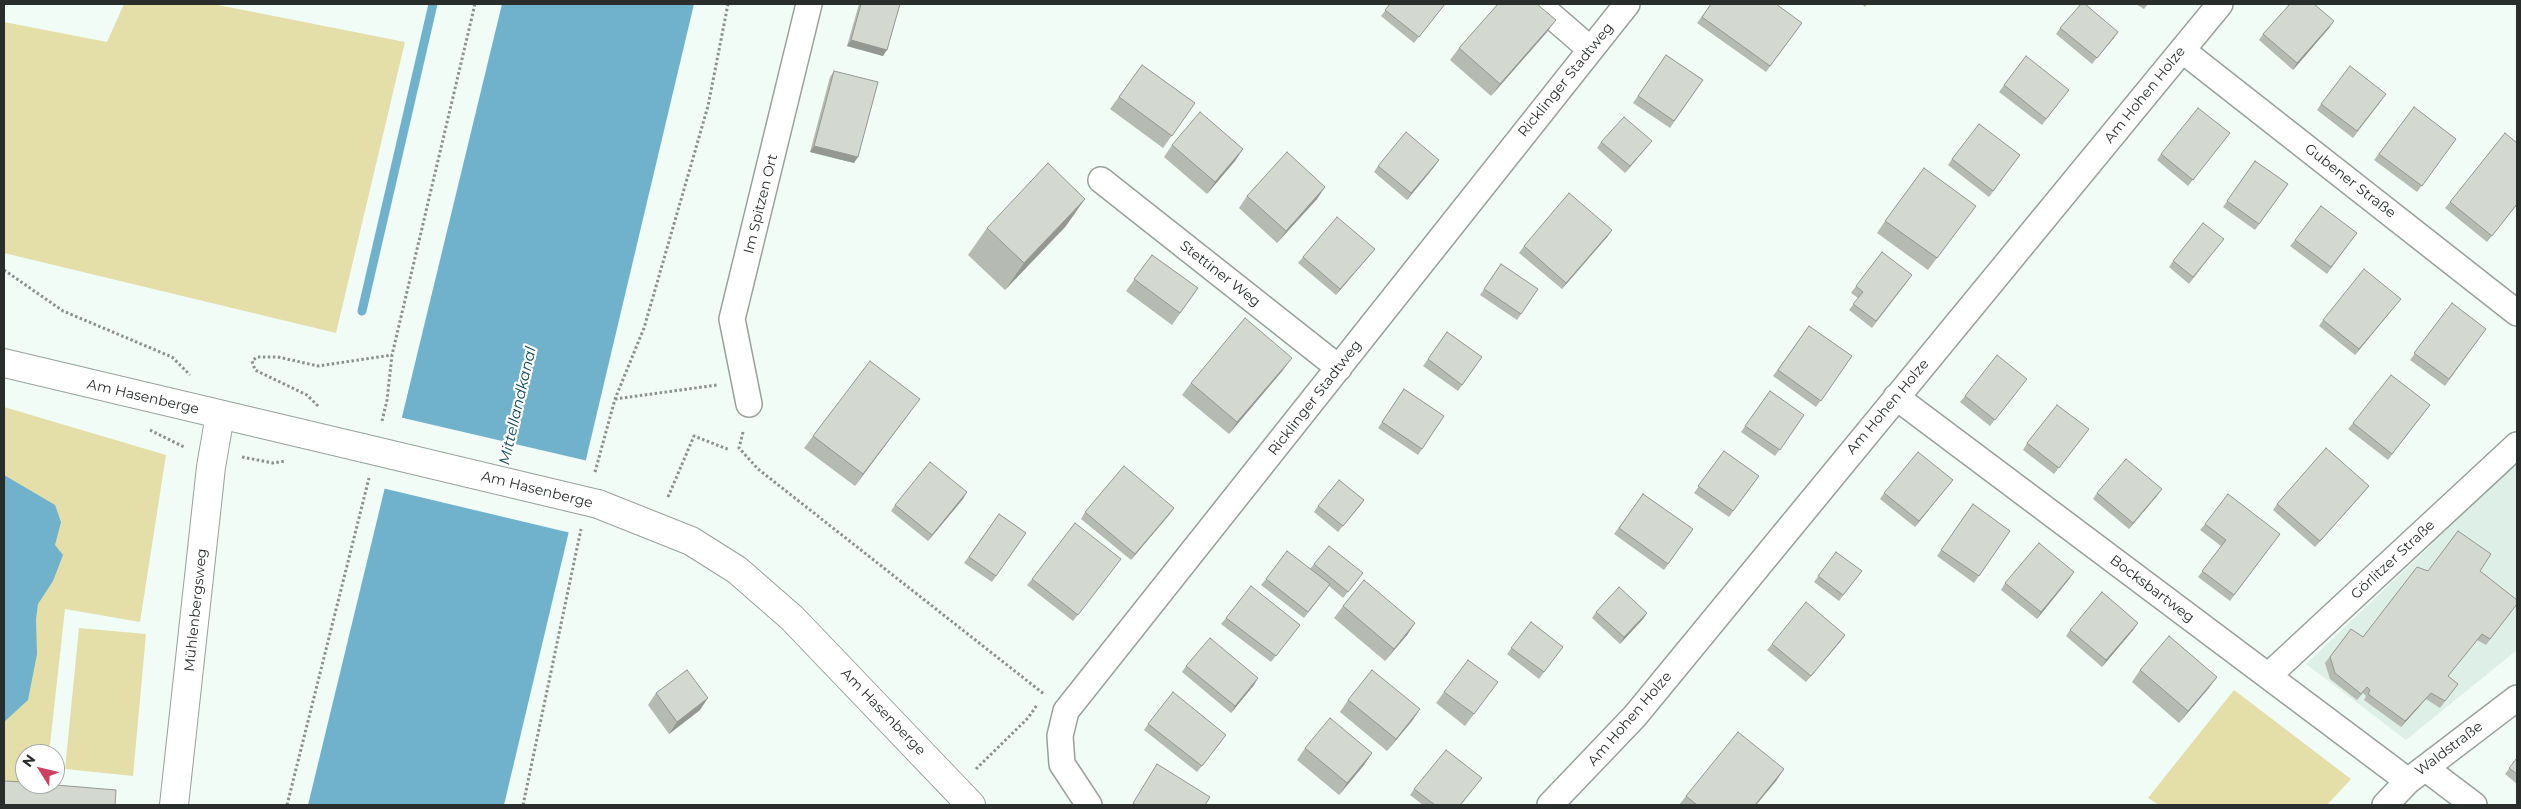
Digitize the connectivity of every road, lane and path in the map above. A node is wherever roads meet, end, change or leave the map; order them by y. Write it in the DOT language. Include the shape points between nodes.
graph roads {
  1 [pos="475,4"];
  2 [pos="728,4"];
  3 [pos="809,4"];
  4 [pos="1538,4"];
  5 [pos="1627,4"];
  6 [pos="2220,4"];
  7 [pos="1590,49"];
  8 [pos="2182,50"];
  9 [pos="1101,180"];
  10 [pos="4,270"];
  11 [pos="2517,313"];
  12 [pos="392,355"];
  13 [pos="4,363"];
  14 [pos="1339,368"];
  15 [pos="192,376"];
  16 [pos="747,393"];
  17 [pos="1896,397"];
  18 [pos="615,399"];
  19 [pos="323,409"];
  20 [pos="220,415"];
  21 [pos="381,428"];
  22 [pos="605,431"];
  23 [pos="2517,445"];
  24 [pos="730,450"];
  25 [pos="370,474"];
  26 [pos="668,497"];
  27 [pos="579,540"];
  28 [pos="2268,676"];
  29 [pos="2517,698"];
  30 [pos="1066,711"];
  31 [pos="1028,718"];
  32 [pos="987,757"];
  33 [pos="2416,774"];
  34 [pos="174,805"];
  35 [pos="287,805"];
  36 [pos="523,805"];
  37 [pos="971,805"];
  38 [pos="1089,805"];
  39 [pos="1550,805"];
  40 [pos="2385,805"];
  41 [pos="2474,805"];
  1 -- 12 [label="path"];
  2 -- 18 [label="path" via="703,124 644,328"];
  3 -- 16 [label="street, Im Spitzen Ort" via="732,320"];
  4 -- 7 [label="street"];
  5 -- 7 [label="street, Ricklinger Stadtweg"];
  6 -- 8 [label="street, Am Hohen Holze"];
  7 -- 14 [label="street, Ricklinger Stadtweg"];
  8 -- 11 [label="street, Gubener Straße"];
  8 -- 17 [label="street, Am Hohen Holze"];
  9 -- 14 [label="street, Stettiner Weg"];
  10 -- 15 [label="path" via="63,311 172,357"];
  12 -- 19 [label="path" via="318,366 278,357 258,357 252,362 255,370 307,395"];
  12 -- 21 [label="path"];
  13 -- 20 [label="street, Am Hasenberge"];
  14 -- 30 [label="street, Ricklinger Stadtweg"];
  16 -- 18 [label="path"];
  16 -- 30 [label="path" via="739,448 758,469"];
  17 -- 28 [label="street, Bocksbartweg"];
  17 -- 39 [label="street, Am Hohen Holze" via="1635,716"];
  18 -- 22 [label="path"];
  20 -- 34 [label="street, Mühlenbergsweg" via="211,467"];
  20 -- 37 [label="street, Am Hasenberge, bridge" via="598,504 691,541 737,570 792,618"];
  23 -- 28 [label="street, Görlitzer Straße"];
  24 -- 26 [label="path" via="694,436"];
  25 -- 35 [label="path"];
  27 -- 36 [label="path"];
  28 -- 33 [label="street, Bocksbartweg"];
  29 -- 33 [label="street, Waldstraße"];
  30 -- 38 [label="street, Ricklinger Stadtweg" via="1060,736 1062,764"];
  31 -- 32 [label="path"];
  33 -- 40 [label="street, Waldstraße"];
  33 -- 41 [label="street, Bocksbartweg"];
}
